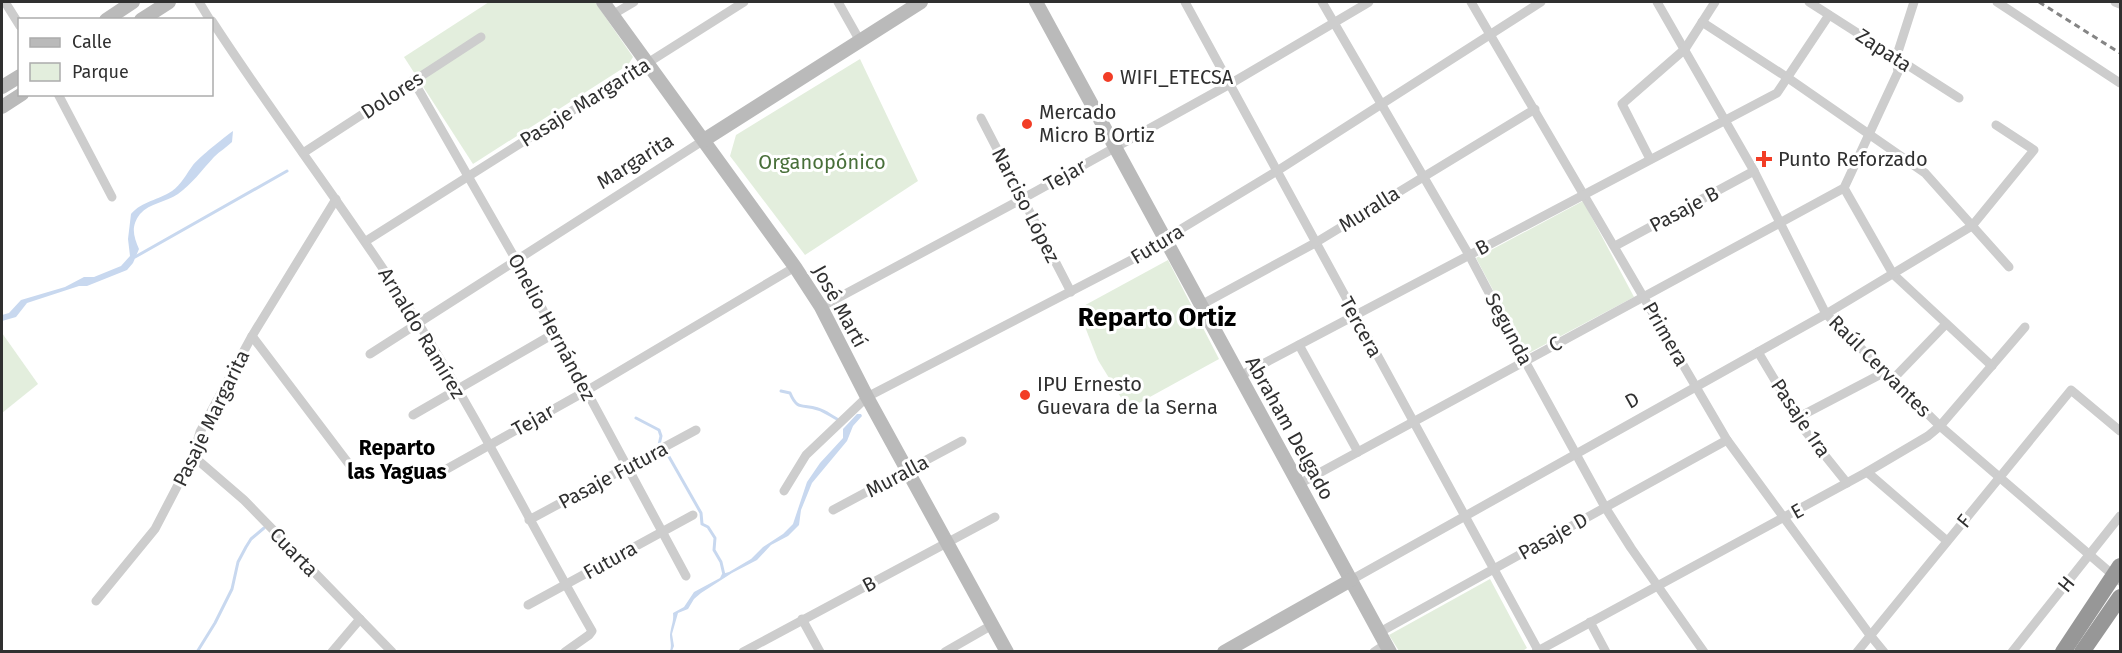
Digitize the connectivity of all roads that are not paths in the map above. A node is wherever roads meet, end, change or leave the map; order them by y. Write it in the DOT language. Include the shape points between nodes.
graph roads {
  1 [pos="5,2"];
  2 [pos="133,2"];
  3 [pos="169,2"];
  4 [pos="199,2"];
  5 [pos="603,2"];
  6 [pos="634,2"];
  7 [pos="744,2"];
  8 [pos="838,2"];
  9 [pos="921,2"];
  10 [pos="1036,2"];
  11 [pos="1185,2"];
  12 [pos="1322,2"];
  13 [pos="1369,2"];
  14 [pos="1471,2"];
  15 [pos="1541,2"];
  16 [pos="1658,2"];
  17 [pos="1715,2"];
  18 [pos="1809,2"];
  19 [pos="1914,2"];
  20 [pos="1997,2"];
  21 [pos="2115,2"];
  22 [pos="2121,4"];
  23 [pos="612,15"];
  24 [pos="1829,15"];
  25 [pos="109,18"];
  26 [pos="144,18"];
  27 [pos="210,18"];
  28 [pos="1335,22"];
  29 [pos="1702,22"];
  30 [pos="18,23"];
  31 [pos="213,23"];
  32 [pos="1491,34"];
  33 [pos="481,37"];
  34 [pos="860,41"];
  35 [pos="1684,49"];
  36 [pos="1896,58"];
  37 [pos="648,63"];
  38 [pos="18,77"];
  39 [pos="1788,78"];
  40 [pos="413,80"];
  41 [pos="2121,83"];
  42 [pos="1230,84"];
  43 [pos="2,87"];
  44 [pos="19,96"];
  45 [pos="59,96"];
  46 [pos="1959,98"];
  47 [pos="1383,103"];
  48 [pos="2,107"];
  49 [pos="1535,109"];
  50 [pos="981,118"];
  51 [pos="1725,120"];
  52 [pos="1996,125"];
  53 [pos="1869,133"];
  54 [pos="704,140"];
  55 [pos="1115,147"];
  56 [pos="303,153"];
  57 [pos="1650,159"];
  58 [pos="1277,171"];
  59 [pos="1754,171"];
  60 [pos="468,176"];
  61 [pos="1424,176"];
  62 [pos="1844,188"];
  63 [pos="1584,193"];
  64 [pos="112,196"];
  65 [pos="336,199"];
  66 [pos="1022,199"];
  67 [pos="1781,223"];
  68 [pos="1972,226"];
  69 [pos="366,241"];
  70 [pos="1166,242"];
  71 [pos="1315,243"];
  72 [pos="1615,246"];
  73 [pos="1469,255"];
  74 [pos="516,260"];
  75 [pos="795,267"];
  76 [pos="2009,267"];
  77 [pos="1893,274"];
  78 [pos="1071,292"];
  79 [pos="1644,296"];
  80 [pos="1201,304"];
  81 [pos="821,307"];
  82 [pos="1826,314"];
  83 [pos="1355,315"];
  84 [pos="418,323"];
  85 [pos="1946,324"];
  86 [pos="2025,327"];
  87 [pos="555,333"];
  88 [pos="252,336"];
  89 [pos="1299,345"];
  90 [pos="1758,352"];
  91 [pos="370,354"];
  92 [pos="1525,361"];
  93 [pos="1992,366"];
  94 [pos="1885,372"];
  95 [pos="1240,376"];
  96 [pos="1893,379"];
  97 [pos="1696,386"];
  98 [pos="457,390"];
  99 [pos="586,391"];
  100 [pos="867,398"];
  101 [pos="413,415"];
  102 [pos="1797,418"];
  103 [pos="1413,422"];
  104 [pos="1940,426"];
  105 [pos="696,430"];
  106 [pos="2121,431"];
  107 [pos="1727,440"];
  108 [pos="962,441"];
  109 [pos="488,445"];
  110 [pos="1358,452"];
  111 [pos="1576,454"];
  112 [pos="193,456"];
  113 [pos="628,467"];
  114 [pos="445,470"];
  115 [pos="907,470"];
  116 [pos="1867,472"];
  117 [pos="358,476"];
  118 [pos="1999,478"];
  119 [pos="1847,483"];
  120 [pos="1299,484"];
  121 [pos="784,491"];
  122 [pos="1605,507"];
  123 [pos="833,510"];
  124 [pos="693,515"];
  125 [pos="1464,516"];
  126 [pos="2121,516"];
  127 [pos="995,517"];
  128 [pos="1784,518"];
  129 [pos="529,520"];
  130 [pos="663,531"];
  131 [pos="1947,541"];
  132 [pos="946,543"];
  133 [pos="2090,554"];
  134 [pos="1493,569"];
  135 [pos="2119,574"];
  136 [pos="686,576"];
  137 [pos="1351,580"];
  138 [pos="565,585"];
  139 [pos="1657,586"];
  140 [pos="2121,597"];
  141 [pos="96,600"];
  142 [pos="528,605"];
  143 [pos="360,619"];
  144 [pos="802,619"];
  145 [pos="1590,622"];
  146 [pos="992,626"];
  147 [pos="1870,636"];
  148 [pos="1382,645"];
  149 [pos="332,651"];
  150 [pos="392,651"];
  151 [pos="565,651"];
  152 [pos="743,651"];
  153 [pos="820,651"];
  154 [pos="945,651"];
  155 [pos="1007,651"];
  156 [pos="1224,651"];
  157 [pos="1537,651"];
  158 [pos="1606,651"];
  159 [pos="1704,651"];
  160 [pos="1857,651"];
  161 [pos="1884,651"];
  162 [pos="2012,651"];
  163 [pos="2063,651"];
  164 [pos="2082,651"];
  1 -- 30 [label="street"];
  2 -- 25 [label="street"];
  3 -- 26 [label="street"];
  4 -- 27 [label="street, Arnaldo Ramírez"];
  5 -- 23 [label="street, José Martí"];
  6 -- 23 [label="street"];
  7 -- 37 [label="street, Pasaje Margarita"];
  8 -- 34 [label="street"];
  9 -- 34 [label="street, Margarita"];
  10 -- 55 [label="street, Abraham Delgado"];
  11 -- 42 [label="street, Tercera"];
  12 -- 28 [label="street, Segunda"];
  13 -- 28 [label="street, Tejar"];
  14 -- 32 [label="street, Primera"];
  15 -- 32 [label="street, Futura"];
  16 -- 35 [label="street, Raúl Cervantes"];
  17 -- 29 [label="street"];
  18 -- 24 [label="street, Zapata"];
  19 -- 36 [label="street"];
  20 -- 41 [label="street"];
  21 -- 22 [label="street"];
  23 -- 37 [label="street, José Martí"];
  24 -- 36 [label="street, Zapata"];
  24 -- 39 [label="street, B"];
  28 -- 42 [label="street, Tejar"];
  28 -- 47 [label="street, Segunda"];
  29 -- 35 [label="street"];
  29 -- 39 [label="street"];
  31 -- 56 [label="street, Arnaldo Ramírez"];
  32 -- 47 [label="street, Futura"];
  32 -- 49 [label="street, Primera"];
  33 -- 40 [label="street, Dolores"];
  34 -- 54 [label="street, Margarita"];
  35 -- 51 [label="street, Raúl Cervantes"];
  35 -- 57 [label="street" via="1622,104"];
  36 -- 46 [label="street, Zapata"];
  36 -- 53 [label="street" via="1898,72"];
  37 -- 54 [label="street, José Martí"];
  37 -- 60 [label="street, Pasaje Margarita"];
  38 -- 43 [label="street"];
  39 -- 51 [label="street, B" via="1777,93"];
  39 -- 53 [label="street"];
  40 -- 56 [label="street, Dolores"];
  40 -- 60 [label="street, Onelio Hernández"];
  42 -- 55 [label="street, Tejar"];
  42 -- 58 [label="street, Tercera"];
  44 -- 48 [label="street"];
  45 -- 64 [label="street"];
  47 -- 58 [label="street, Futura"];
  47 -- 61 [label="street, Segunda"];
  49 -- 61 [label="street, Muralla"];
  49 -- 63 [label="street, Primera"];
  50 -- 66 [label="street, Narciso López"];
  51 -- 57 [label="street, B"];
  51 -- 59 [label="street, Raúl Cervantes"];
  52 -- 68 [label="street, D" via="2034,150"];
  53 -- 62 [label="street"];
  53 -- 68 [label="street" via="1925,173"];
  54 -- 74 [label="street, Margarita"];
  54 -- 75 [label="street, José Martí"];
  55 -- 66 [label="street, Tejar"];
  55 -- 70 [label="street, Abraham Delgado"];
  56 -- 65 [label="street, Arnaldo Ramírez"];
  57 -- 63 [label="street, B"];
  58 -- 70 [label="street, Futura" via="1176,232"];
  58 -- 71 [label="street, Tercera"];
  59 -- 67 [label="street, Raúl Cervantes"];
  59 -- 72 [label="street, Pasaje B"];
  60 -- 69 [label="street, Pasaje Margarita"];
  60 -- 74 [label="street, Onelio Hernández"];
  61 -- 71 [label="street, Muralla"];
  61 -- 73 [label="street, Segunda"];
  62 -- 67 [label="street, C"];
  62 -- 77 [label="street"];
  63 -- 72 [label="street, Primera"];
  63 -- 73 [label="street, B"];
  65 -- 69 [label="street, Arnaldo Ramírez"];
  65 -- 88 [label="street, Pasaje Margarita"];
  66 -- 78 [label="street, Narciso López"];
  66 -- 81 [label="street, Tejar"];
  67 -- 79 [label="street, C"];
  67 -- 82 [label="street, Raúl Cervantes"];
  68 -- 76 [label="street"];
  68 -- 77 [label="street, D"];
  69 -- 84 [label="street, Arnaldo Ramírez"];
  70 -- 78 [label="street, Futura"];
  70 -- 80 [label="street, Abraham Delgado"];
  71 -- 80 [label="street, Muralla"];
  71 -- 83 [label="street, Tercera"];
  72 -- 79 [label="street, Primera"];
  73 -- 83 [label="street, B"];
  73 -- 92 [label="street, Segunda"];
  74 -- 84 [label="street, Margarita"];
  74 -- 87 [label="street, Onelio Hernández"];
  75 -- 81 [label="street, José Martí"];
  75 -- 99 [label="street, Tejar"];
  77 -- 82 [label="street, D"];
  77 -- 85 [label="street"];
  78 -- 100 [label="street, Futura"];
  79 -- 92 [label="street, C"];
  79 -- 97 [label="street, Primera"];
  80 -- 95 [label="street, Abraham Delgado"];
  81 -- 100 [label="street, José Martí"];
  82 -- 90 [label="street, D"];
  82 -- 94 [label="street, Raúl Cervantes"];
  83 -- 89 [label="street, B"];
  83 -- 103 [label="street, Tercera"];
  84 -- 91 [label="street, Margarita"];
  84 -- 98 [label="street, Arnaldo Ramírez"];
  85 -- 93 [label="street"];
  85 -- 96 [label="street"];
  86 -- 93 [label="street, E"];
  87 -- 98 [label="street"];
  87 -- 99 [label="street, Onelio Hernández"];
  88 -- 112 [label="street, Pasaje Margarita" via="200,432"];
  88 -- 117 [label="street"];
  89 -- 95 [label="street, B"];
  89 -- 110 [label="street"];
  90 -- 97 [label="street, D"];
  90 -- 102 [label="street, Pasaje 1ra"];
  92 -- 103 [label="street, C"];
  92 -- 111 [label="street, Segunda"];
  93 -- 104 [label="street, E"];
  94 -- 96 [label="street, Raúl Cervantes"];
  94 -- 102 [label="street"];
  95 -- 120 [label="street, Abraham Delgado"];
  96 -- 104 [label="street, Raúl Cervantes"];
  97 -- 107 [label="street, Primera"];
  97 -- 111 [label="street, D"];
  98 -- 101 [label="street"];
  98 -- 109 [label="street, Arnaldo Ramírez"];
  99 -- 109 [label="street, Tejar"];
  99 -- 113 [label="street, Onelio Hernández"];
  100 -- 115 [label="street, José Martí"];
  100 -- 121 [label="street, Futura" via="806,455"];
  102 -- 119 [label="street, Pasaje 1ra"];
  103 -- 110 [label="street, C"];
  103 -- 125 [label="street, Tercera"];
  104 -- 116 [label="street, E"];
  104 -- 118 [label="street, Raúl Cervantes"];
  105 -- 113 [label="street, Pasaje Futura"];
  106 -- 118 [label="street, F" via="2072,390"];
  107 -- 122 [label="street, Pasaje D"];
  107 -- 128 [label="street, Primera"];
  108 -- 115 [label="street, Muralla"];
  109 -- 114 [label="street, Tejar"];
  109 -- 129 [label="street, Arnaldo Ramírez"];
  110 -- 120 [label="street, C"];
  111 -- 122 [label="street, Segunda"];
  111 -- 125 [label="street, D"];
  112 -- 141 [label="street, Pasaje Margarita" via="155,529"];
  112 -- 143 [label="street, Cuarta" via="244,500"];
  113 -- 129 [label="street, Pasaje Futura"];
  113 -- 130 [label="street, Onelio Hernández"];
  115 -- 123 [label="street, Muralla"];
  115 -- 132 [label="street, José Martí"];
  116 -- 119 [label="street, E"];
  116 -- 131 [label="street"];
  118 -- 131 [label="street, F"];
  118 -- 133 [label="street, Raúl Cervantes"];
  119 -- 128 [label="street, E"];
  120 -- 137 [label="street, Abraham Delgado"];
  122 -- 134 [label="street, Pasaje D"];
  122 -- 139 [label="street, Segunda"];
  124 -- 130 [label="street, Futura"];
  125 -- 134 [label="street, Tercera"];
  125 -- 137 [label="street, D"];
  126 -- 133 [label="street, H"];
  127 -- 132 [label="street, B"];
  128 -- 139 [label="street, E"];
  128 -- 147 [label="street, Primera"];
  129 -- 138 [label="street, Arnaldo Ramírez"];
  130 -- 136 [label="street, Onelio Hernández"];
  130 -- 138 [label="street, Futura"];
  131 -- 147 [label="street, F"];
  132 -- 144 [label="street, B"];
  132 -- 146 [label="street, José Martí"];
  133 -- 135 [label="street, Raúl Cervantes"];
  133 -- 162 [label="street, H"];
  134 -- 148 [label="street, Pasaje D"];
  134 -- 157 [label="street, Tercera"];
  135 -- 163 [label="highway"];
  137 -- 148 [label="street, Abraham Delgado"];
  137 -- 156 [label="street, D"];
  138 -- 142 [label="street, Futura"];
  138 -- 151 [label="street, Arnaldo Ramírez" via="592,631"];
  139 -- 145 [label="street, E"];
  139 -- 159 [label="street, Segunda"];
  140 -- 164 [label="highway"];
  143 -- 149 [label="street"];
  143 -- 150 [label="street, Cuarta"];
  144 -- 152 [label="street, B"];
  144 -- 153 [label="street"];
  145 -- 157 [label="street, E"];
  145 -- 158 [label="street"];
  146 -- 154 [label="street"];
  146 -- 155 [label="street, José Martí"];
  147 -- 160 [label="street, F"];
  147 -- 161 [label="street, Primera"];
}
